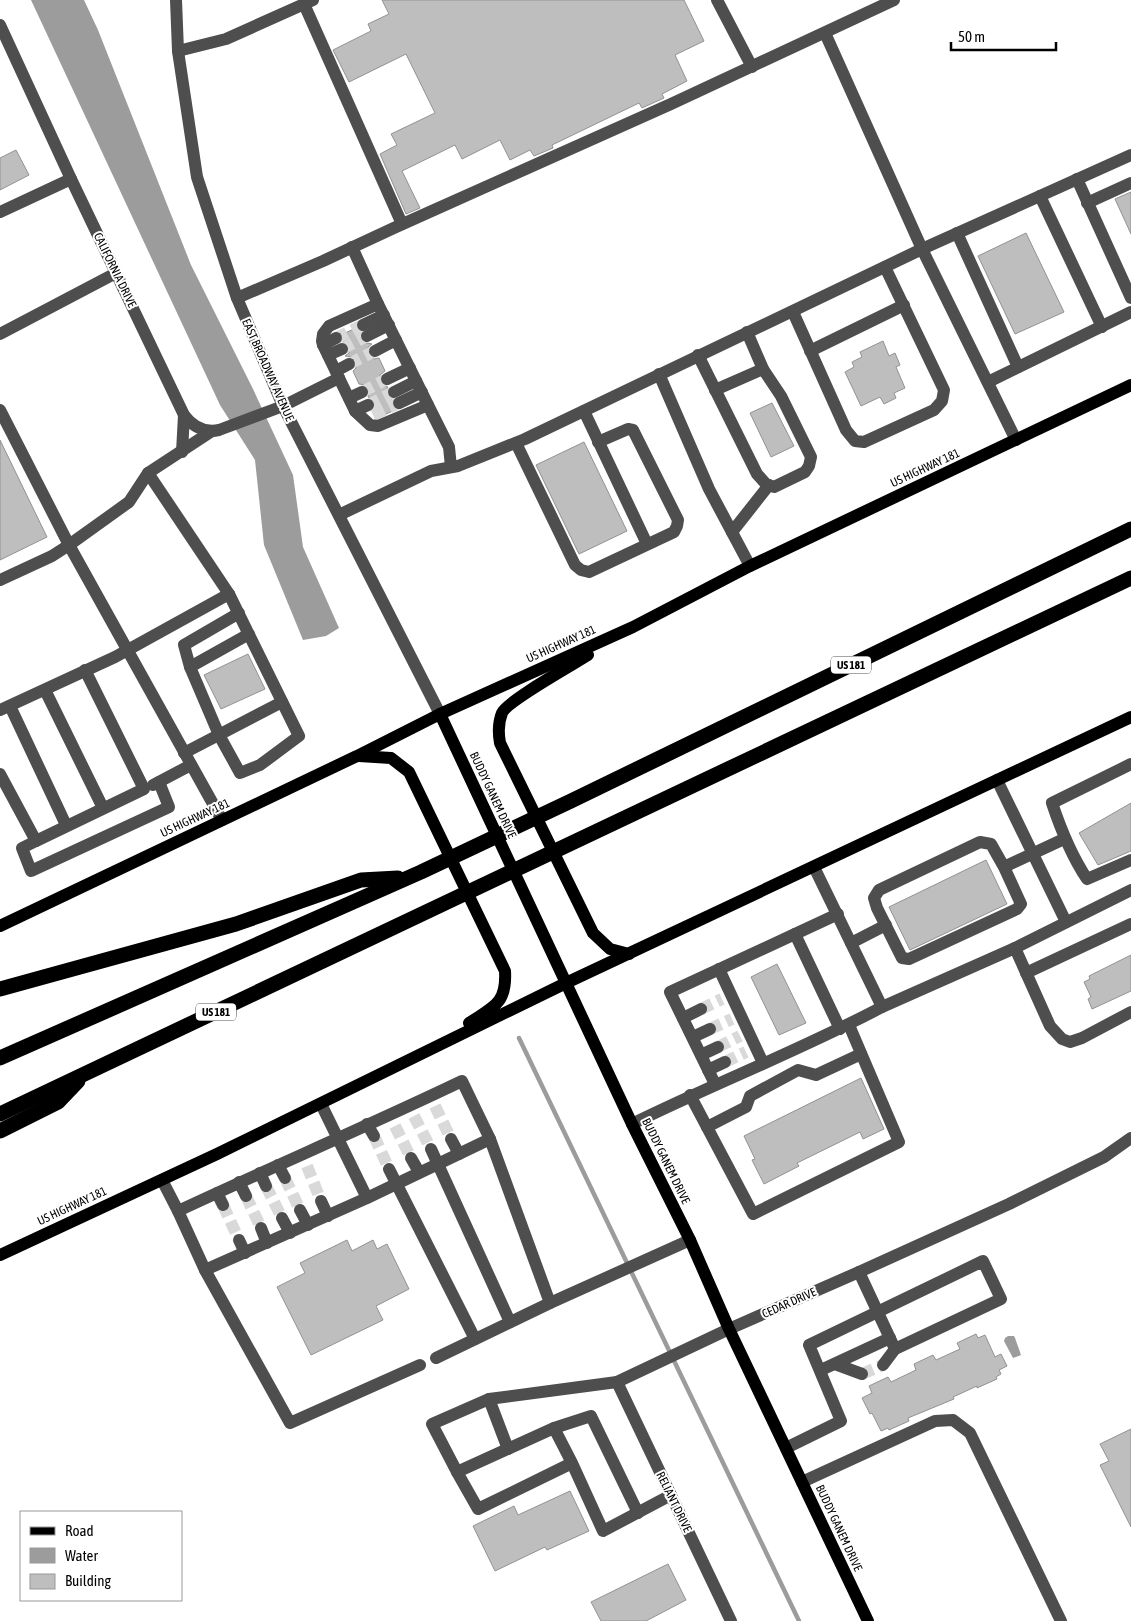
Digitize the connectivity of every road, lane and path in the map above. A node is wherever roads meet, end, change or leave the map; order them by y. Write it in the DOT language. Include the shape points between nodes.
graph roads {
  1 [pos="176,0"];
  2 [pos="717,0"];
  3 [pos="894,0"];
  4 [pos="309,2"];
  5 [pos="0,25"];
  6 [pos="825,33"];
  7 [pos="178,51"];
  8 [pos="752,67"];
  9 [pos="1131,155"];
  10 [pos="71,179"];
  11 [pos="1077,179"];
  12 [pos="1131,183"];
  13 [pos="1040,196"];
  14 [pos="1087,203"];
  15 [pos="0,212"];
  16 [pos="402,224"];
  17 [pos="957,233"];
  18 [pos="352,247"];
  19 [pos="922,249"];
  20 [pos="886,267"];
  21 [pos="116,273"];
  22 [pos="236,298"];
  23 [pos="1131,298"];
  24 [pos="904,306"];
  25 [pos="793,312"];
  26 [pos="1131,312"];
  27 [pos="383,315"];
  28 [pos="1102,326"];
  29 [pos="365,330"];
  30 [pos="747,332"];
  31 [pos="0,334"];
  32 [pos="396,340"];
  33 [pos="339,343"];
  34 [pos="326,350"];
  35 [pos="375,351"];
  36 [pos="810,351"];
  37 [pos="698,355"];
  38 [pos="349,364"];
  39 [pos="1018,367"];
  40 [pos="410,368"];
  41 [pos="762,369"];
  42 [pos="337,374"];
  43 [pos="659,374"];
  44 [pos="387,379"];
  45 [pos="988,382"];
  46 [pos="1131,385"];
  47 [pos="419,386"];
  48 [pos="715,390"];
  49 [pos="362,392"];
  50 [pos="396,397"];
  51 [pos="349,398"];
  52 [pos="428,405"];
  53 [pos="283,406"];
  54 [pos="0,410"];
  55 [pos="584,411"];
  56 [pos="184,415"];
  57 [pos="212,432"];
  58 [pos="1016,440"];
  59 [pos="598,442"];
  60 [pos="516,443"];
  61 [pos="182,452"];
  62 [pos="451,467"];
  63 [pos="148,473"];
  64 [pos="769,485"];
  65 [pos="339,514"];
  66 [pos="1131,529"];
  67 [pos="732,532"];
  68 [pos="647,544"];
  69 [pos="69,545"];
  70 [pos="750,566"];
  71 [pos="1131,578"];
  72 [pos="0,580"];
  73 [pos="229,594"];
  74 [pos="239,613"];
  75 [pos="633,627"];
  76 [pos="249,634"];
  77 [pos="127,650"];
  78 [pos="190,667"];
  79 [pos="85,670"];
  80 [pos="45,690"];
  81 [pos="282,702"];
  82 [pos="5,708"];
  83 [pos="440,714"];
  84 [pos="1131,717"];
  85 [pos="219,734"];
  86 [pos="184,753"];
  87 [pos="357,756"];
  88 [pos="1131,764"];
  89 [pos="191,765"];
  90 [pos="0,774"];
  91 [pos="997,780"];
  92 [pos="158,782"];
  93 [pos="144,789"];
  94 [pos="103,808"];
  95 [pos="222,820"];
  96 [pos="66,825"];
  97 [pos="1064,839"];
  98 [pos="36,841"];
  99 [pos="1033,852"];
  100 [pos="1131,860"];
  101 [pos="814,866"];
  102 [pos="1004,867"];
  103 [pos="415,875"];
  104 [pos="1131,890"];
  105 [pos="838,914"];
  106 [pos="1066,922"];
  107 [pos="1131,924"];
  108 [pos="886,925"];
  109 [pos="0,926"];
  110 [pos="795,934"];
  111 [pos="851,942"];
  112 [pos="1015,948"];
  113 [pos="629,954"];
  114 [pos="719,969"];
  115 [pos="1026,972"];
  116 [pos="566,984"];
  117 [pos="0,989"];
  118 [pos="882,1007"];
  119 [pos="701,1009"];
  120 [pos="1131,1012"];
  121 [pos="683,1018"];
  122 [pos="844,1027"];
  123 [pos="710,1029"];
  124 [pos="693,1038"];
  125 [pos="718,1047"];
  126 [pos="861,1054"];
  127 [pos="701,1055"];
  128 [pos="416,1057"];
  129 [pos="0,1058"];
  130 [pos="724,1062"];
  131 [pos="762,1063"];
  132 [pos="708,1070"];
  133 [pos="86,1074"];
  134 [pos="715,1084"];
  135 [pos="690,1095"];
  136 [pos="321,1104"];
  137 [pos="0,1114"];
  138 [pos="389,1114"];
  139 [pos="368,1124"];
  140 [pos="632,1124"];
  141 [pos="395,1126"];
  142 [pos="707,1128"];
  143 [pos="0,1131"];
  144 [pos="374,1136"];
  145 [pos="338,1138"];
  146 [pos="1131,1138"];
  147 [pos="451,1139"];
  148 [pos="490,1139"];
  149 [pos="431,1149"];
  150 [pos="300,1154"];
  151 [pos="459,1154"];
  152 [pos="411,1158"];
  153 [pos="438,1164"];
  154 [pos="278,1165"];
  155 [pos="306,1166"];
  156 [pos="389,1170"];
  157 [pos="419,1172"];
  158 [pos="260,1173"];
  159 [pos="285,1178"];
  160 [pos="162,1180"];
  161 [pos="239,1182"];
  162 [pos="396,1184"];
  163 [pos="266,1186"];
  164 [pos="217,1193"];
  165 [pos="246,1196"];
  166 [pos="367,1198"];
  167 [pos="321,1201"];
  168 [pos="223,1206"];
  169 [pos="300,1210"];
  170 [pos="178,1211"];
  171 [pos="328,1216"];
  172 [pos="282,1218"];
  173 [pos="308,1225"];
  174 [pos="261,1228"];
  175 [pos="290,1233"];
  176 [pos="239,1240"];
  177 [pos="690,1240"];
  178 [pos="267,1243"];
  179 [pos="245,1252"];
  180 [pos="0,1255"];
  181 [pos="205,1270"];
  182 [pos="859,1272"];
  183 [pos="550,1303"];
  184 [pos="877,1312"];
  185 [pos="510,1322"];
  186 [pos="729,1329"];
  187 [pos="475,1340"];
  188 [pos="892,1344"];
  189 [pos="436,1358"];
  190 [pos="835,1364"];
  191 [pos="882,1364"];
  192 [pos="420,1365"];
  193 [pos="821,1370"];
  194 [pos="862,1374"];
  195 [pos="617,1382"];
  196 [pos="489,1399"];
  197 [pos="554,1428"];
  198 [pos="786,1448"];
  199 [pos="508,1449"];
  200 [pos="572,1463"];
  201 [pos="457,1472"];
  202 [pos="802,1482"];
  203 [pos="671,1496"];
  204 [pos="638,1514"];
  205 [pos="731,1621"];
  206 [pos="868,1621"];
  207 [pos="1061,1621"];
  1 -- 7 [label="street, EAST BROADWAY AVENUE"];
  2 -- 8 [label="street"];
  3 -- 6 [label="street"];
  4 -- 7 [label="street" via="226,39"];
  4 -- 16 [label="street"];
  5 -- 10 [label="street, CALIFORNIA DRIVE"];
  6 -- 8 [label="street"];
  6 -- 19 [label="street"];
  7 -- 22 [label="street, EAST BROADWAY AVENUE" via="197,177"];
  8 -- 16 [label="street"];
  9 -- 11 [label="street"];
  10 -- 15 [label="street"];
  10 -- 21 [label="street, CALIFORNIA DRIVE"];
  11 -- 13 [label="street"];
  11 -- 14 [label="street"];
  12 -- 14 [label="street"];
  13 -- 17 [label="street"];
  13 -- 28 [label="street"];
  14 -- 23 [label="street"];
  16 -- 18 [label="street"];
  17 -- 19 [label="street"];
  17 -- 39 [label="street"];
  18 -- 22 [label="street"];
  18 -- 27 [label="street"];
  19 -- 20 [label="street"];
  19 -- 45 [label="street"];
  20 -- 24 [label="street"];
  20 -- 25 [label="street"];
  21 -- 31 [label="street"];
  21 -- 56 [label="street, CALIFORNIA DRIVE"];
  22 -- 53 [label="street, EAST BROADWAY AVENUE"];
  24 -- 36 [label="street"];
  24 -- 36 [label="street" via="944,390 942,401 934,410 864,442 855,441 846,430"];
  25 -- 30 [label="street"];
  25 -- 36 [label="street"];
  26 -- 28 [label="street"];
  27 -- 29 [label="street"];
  27 -- 32 [label="street"];
  27 -- 34 [label="street" via="329,326 323,334"];
  28 -- 39 [label="street"];
  30 -- 37 [label="street"];
  30 -- 41 [label="street"];
  32 -- 35 [label="street"];
  32 -- 40 [label="street"];
  33 -- 34 [label="street"];
  34 -- 42 [label="street"];
  37 -- 43 [label="street"];
  37 -- 48 [label="street"];
  38 -- 42 [label="street"];
  39 -- 45 [label="street"];
  40 -- 44 [label="street"];
  40 -- 47 [label="street"];
  41 -- 48 [label="street"];
  41 -- 64 [label="street" via="782,396 811,457 805,472 774,487"];
  42 -- 51 [label="street"];
  42 -- 53 [label="street"];
  43 -- 55 [label="street"];
  43 -- 67 [label="street" via="709,489"];
  45 -- 58 [label="street"];
  46 -- 58 [label="main road, US HIGHWAY 181"];
  47 -- 50 [label="street"];
  47 -- 52 [label="street"];
  48 -- 64 [label="street" via="757,474"];
  49 -- 51 [label="street"];
  51 -- 52 [label="street" via="365,413 370,425 378,426"];
  52 -- 62 [label="street" via="449,447"];
  53 -- 57 [label="street"];
  53 -- 65 [label="street, EAST BROADWAY AVENUE"];
  54 -- 69 [label="street"];
  55 -- 59 [label="street"];
  55 -- 60 [label="street"];
  56 -- 57 [label="street, CALIFORNIA DRIVE" via="197,428"];
  56 -- 61 [label="street"];
  57 -- 61 [label="street"];
  58 -- 70 [label="main road, US HIGHWAY 181"];
  59 -- 68 [label="street"];
  59 -- 68 [label="street" via="628,429 633,430 678,520 674,532"];
  60 -- 62 [label="street"];
  60 -- 68 [label="street" via="575,565 581,570 589,572"];
  61 -- 63 [label="street"];
  62 -- 65 [label="street" via="431,471"];
  63 -- 69 [label="street" via="130,502"];
  63 -- 73 [label="street"];
  64 -- 67 [label="street"];
  65 -- 83 [label="street, EAST BROADWAY AVENUE"];
  66 -- 103 [label="highway, US 181"];
  67 -- 70 [label="street"];
  69 -- 72 [label="street"];
  69 -- 77 [label="street"];
  70 -- 75 [label="main road, US HIGHWAY 181"];
  71 -- 133 [label="highway, US 181"];
  73 -- 74 [label="street"];
  73 -- 77 [label="street"];
  74 -- 76 [label="street"];
  74 -- 78 [label="street" via="184,645"];
  75 -- 83 [label="main road, US HIGHWAY 181"];
  75 -- 113 [label="main road" via="519,697 502,711 498,730 500,743 593,933 610,949"];
  76 -- 78 [label="street"];
  76 -- 81 [label="street"];
  77 -- 79 [label="street"];
  77 -- 86 [label="street"];
  78 -- 85 [label="street"];
  79 -- 80 [label="street"];
  79 -- 93 [label="street"];
  80 -- 82 [label="street"];
  80 -- 94 [label="street"];
  81 -- 85 [label="street"];
  81 -- 85 [label="street" via="299,736 260,765 240,773"];
  82 -- 96 [label="street"];
  83 -- 87 [label="main road, US HIGHWAY 181"];
  83 -- 116 [label="main road, BUDDY GANEM DRIVE"];
  84 -- 91 [label="main road, US HIGHWAY 181"];
  85 -- 86 [label="street"];
  86 -- 89 [label="street"];
  87 -- 95 [label="main road, US HIGHWAY 181"];
  87 -- 128 [label="main road" via="391,758 409,772 505,971 506,982 497,1005"];
  88 -- 97 [label="street" via="1052,803"];
  89 -- 92 [label="street"];
  89 -- 95 [label="street"];
  90 -- 98 [label="street"];
  91 -- 99 [label="street"];
  91 -- 101 [label="main road, US HIGHWAY 181"];
  92 -- 93 [label="street"];
  92 -- 98 [label="street" via="170,807 31,871 22,848"];
  93 -- 94 [label="street"];
  94 -- 96 [label="street"];
  95 -- 109 [label="main road, US HIGHWAY 181"];
  96 -- 98 [label="street"];
  97 -- 99 [label="street"];
  97 -- 100 [label="street" via="1087,879"];
  99 -- 102 [label="street"];
  99 -- 106 [label="street"];
  101 -- 105 [label="street"];
  101 -- 113 [label="main road, US HIGHWAY 181"];
  102 -- 108 [label="street" via="991,844 980,842 879,890 874,898"];
  102 -- 108 [label="street" via="1020,904 1017,909 909,959 902,958"];
  103 -- 117 [label="highway" via="361,880 236,924"];
  103 -- 129 [label="highway, US 181"];
  104 -- 106 [label="street"];
  105 -- 110 [label="street"];
  105 -- 111 [label="street"];
  106 -- 112 [label="street"];
  107 -- 115 [label="street"];
  108 -- 111 [label="street"];
  110 -- 114 [label="street"];
  110 -- 122 [label="street"];
  111 -- 118 [label="street"];
  112 -- 115 [label="street"];
  112 -- 118 [label="street"];
  113 -- 116 [label="main road, US HIGHWAY 181"];
  114 -- 121 [label="street" via="670,992"];
  114 -- 131 [label="street" via="727,997 750,1050"];
  115 -- 120 [label="street" via="1050,1026 1062,1039 1070,1042 1082,1038"];
  116 -- 128 [label="main road, US HIGHWAY 181"];
  116 -- 140 [label="main road, BUDDY GANEM DRIVE"];
  118 -- 122 [label="street"];
  119 -- 121 [label="street"];
  121 -- 124 [label="street"];
  122 -- 126 [label="street"];
  122 -- 131 [label="street"];
  123 -- 124 [label="street"];
  124 -- 127 [label="street"];
  125 -- 127 [label="street"];
  126 -- 142 [label="street" via="816,1074 798,1070 750,1096 746,1107"];
  126 -- 142 [label="street" via="899,1142 753,1214"];
  127 -- 132 [label="street"];
  128 -- 136 [label="main road, US HIGHWAY 181"];
  130 -- 132 [label="street"];
  131 -- 134 [label="street"];
  132 -- 134 [label="street"];
  133 -- 137 [label="highway, US 181"];
  133 -- 143 [label="highway" via="58,1102"];
  134 -- 135 [label="street"];
  135 -- 140 [label="street"];
  135 -- 142 [label="street"];
  136 -- 145 [label="street"];
  136 -- 160 [label="main road, US HIGHWAY 181"];
  138 -- 139 [label="street"];
  138 -- 141 [label="street"];
  138 -- 148 [label="street" via="412,1110 433,1101 462,1081"];
  139 -- 144 [label="street"];
  139 -- 145 [label="street"];
  140 -- 177 [label="main road, BUDDY GANEM DRIVE"];
  145 -- 150 [label="street"];
  145 -- 166 [label="street"];
  146 -- 182 [label="street, CEDAR DRIVE" via="1104,1156 1018,1200"];
  147 -- 151 [label="street"];
  148 -- 151 [label="street"];
  148 -- 183 [label="street"];
  149 -- 153 [label="street"];
  150 -- 154 [label="street"];
  150 -- 155 [label="street"];
  151 -- 153 [label="street"];
  152 -- 157 [label="street"];
  153 -- 157 [label="street"];
  153 -- 185 [label="street"];
  154 -- 158 [label="street"];
  154 -- 159 [label="street"];
  156 -- 162 [label="street"];
  157 -- 162 [label="street"];
  158 -- 161 [label="street"];
  158 -- 163 [label="street"];
  160 -- 170 [label="street"];
  160 -- 180 [label="main road, US HIGHWAY 181"];
  161 -- 164 [label="street"];
  161 -- 165 [label="street"];
  162 -- 166 [label="street"];
  162 -- 187 [label="street"];
  164 -- 168 [label="street"];
  164 -- 170 [label="street"];
  166 -- 171 [label="street"];
  167 -- 171 [label="street"];
  169 -- 173 [label="street"];
  170 -- 181 [label="street"];
  171 -- 173 [label="street"];
  172 -- 175 [label="street"];
  173 -- 175 [label="street"];
  174 -- 178 [label="street"];
  175 -- 178 [label="street"];
  176 -- 179 [label="street"];
  177 -- 183 [label="street"];
  177 -- 186 [label="main road, BUDDY GANEM DRIVE"];
  178 -- 179 [label="street"];
  179 -- 181 [label="street"];
  181 -- 192 [label="street" via="290,1423"];
  182 -- 184 [label="street"];
  182 -- 186 [label="street, CEDAR DRIVE"];
  183 -- 185 [label="street"];
  184 -- 188 [label="street"];
  184 -- 188 [label="street" via="983,1261 1001,1299"];
  184 -- 193 [label="street" via="809,1345"];
  185 -- 187 [label="street"];
  186 -- 195 [label="street, CEDAR DRIVE"];
  186 -- 198 [label="main road, BUDDY GANEM DRIVE"];
  187 -- 189 [label="street"];
  188 -- 190 [label="street"];
  188 -- 191 [label="street"];
  190 -- 193 [label="street"];
  190 -- 194 [label="street"];
  193 -- 198 [label="street" via="841,1421"];
  195 -- 196 [label="street, CEDAR DRIVE"];
  195 -- 203 [label="street, RELIANT DRIVE"];
  196 -- 199 [label="street"];
  196 -- 201 [label="street, CEDAR DRIVE" via="432,1424"];
  197 -- 199 [label="street"];
  197 -- 200 [label="street"];
  197 -- 204 [label="street" via="591,1416"];
  198 -- 202 [label="main road, BUDDY GANEM DRIVE"];
  199 -- 201 [label="street"];
  200 -- 201 [label="street" via="478,1509"];
  200 -- 204 [label="street" via="603,1531"];
  202 -- 206 [label="main road, BUDDY GANEM DRIVE"];
  202 -- 207 [label="street" via="935,1421 953,1420 970,1433"];
  203 -- 204 [label="street"];
  203 -- 205 [label="street, RELIANT DRIVE"];
}
